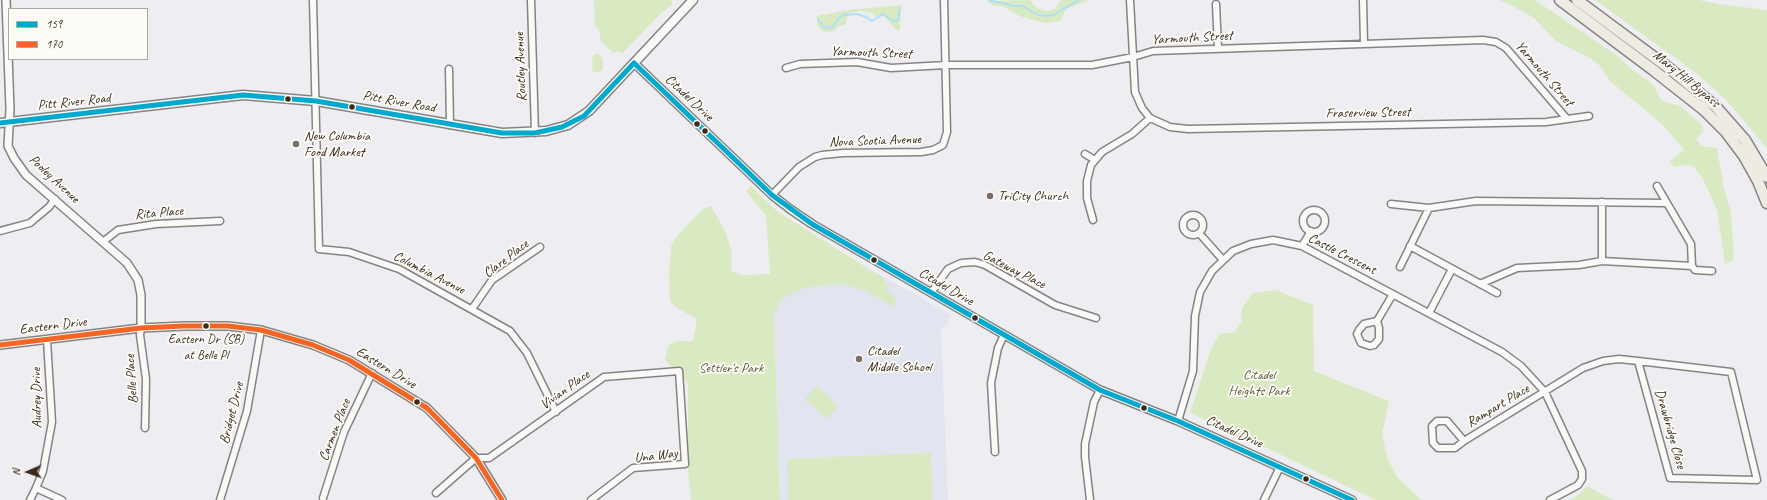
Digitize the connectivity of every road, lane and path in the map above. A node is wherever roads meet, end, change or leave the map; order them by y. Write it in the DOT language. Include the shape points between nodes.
graph roads {
  1 [pos="6,0"];
  2 [pos="313,0"];
  3 [pos="531,0"];
  4 [pos="693,0"];
  5 [pos="944,0"];
  6 [pos="1130,0"];
  7 [pos="1363,0"];
  8 [pos="1560,0"];
  9 [pos="1577,0"];
  10 [pos="1216,4"];
  11 [pos="1364,44"];
  12 [pos="1218,48"];
  13 [pos="1133,56"];
  14 [pos="634,63"];
  15 [pos="946,65"];
  16 [pos="786,68"];
  17 [pos="449,69"];
  18 [pos="316,100"];
  19 [pos="1588,116"];
  20 [pos="1150,118"];
  21 [pos="1567,119"];
  22 [pos="9,122"];
  23 [pos="0,123"];
  24 [pos="450,125"];
  25 [pos="535,132"];
  26 [pos="1085,154"];
  27 [pos="1095,160"];
  28 [pos="1767,177"];
  29 [pos="1657,186"];
  30 [pos="772,194"];
  31 [pos="55,199"];
  32 [pos="1602,202"];
  33 [pos="1666,203"];
  34 [pos="1767,203"];
  35 [pos="1391,204"];
  36 [pos="1430,208"];
  37 [pos="1093,220"];
  38 [pos="220,221"];
  39 [pos="0,231"];
  40 [pos="1311,231"];
  41 [pos="1199,233"];
  42 [pos="104,241"];
  43 [pos="1302,246"];
  44 [pos="1410,246"];
  45 [pos="540,247"];
  46 [pos="1223,260"];
  47 [pos="1602,261"];
  48 [pos="1692,266"];
  49 [pos="1400,267"];
  50 [pos="1452,269"];
  51 [pos="1712,271"];
  52 [pos="1480,284"];
  53 [pos="931,293"];
  54 [pos="1497,293"];
  55 [pos="1393,294"];
  56 [pos="472,309"];
  57 [pos="1429,313"];
  58 [pos="1096,318"];
  59 [pos="1377,321"];
  60 [pos="141,328"];
  61 [pos="261,330"];
  62 [pos="1004,335"];
  63 [pos="47,340"];
  64 [pos="0,345"];
  65 [pos="1638,361"];
  66 [pos="372,373"];
  67 [pos="1100,390"];
  68 [pos="1545,392"];
  69 [pos="556,412"];
  70 [pos="1178,421"];
  71 [pos="145,428"];
  72 [pos="1464,441"];
  73 [pos="995,452"];
  74 [pos="476,458"];
  75 [pos="685,464"];
  76 [pos="1280,467"];
  77 [pos="36,488"];
  78 [pos="436,493"];
  79 [pos="323,498"];
  80 [pos="30,500"];
  81 [pos="62,500"];
  82 [pos="220,500"];
  83 [pos="502,500"];
  84 [pos="591,500"];
  85 [pos="1090,500"];
  86 [pos="1264,500"];
  87 [pos="1352,500"];
  88 [pos="1550,500"];
  1 -- 22 [label="street, Pooley Avenue"];
  2 -- 18 [label="street, Columbia Avenue"];
  3 -- 25 [label="street, Routley Avenue"];
  4 -- 14 [label="main road, Pitt River Road"];
  5 -- 15 [label="street, Nova Scotia Avenue"];
  6 -- 13 [label="street"];
  7 -- 11 [label="street"];
  8 -- 34 [label="highway, Mary Hill Bypass" via="1704,110 1726,132 1744,156"];
  9 -- 28 [label="highway, Mary Hill Bypass" via="1716,107 1745,140"];
  10 -- 12 [label="street"];
  11 -- 12 [label="street, Yarmouth Street"];
  11 -- 21 [label="street, Yarmouth Street" via="1483,40 1496,42 1506,48"];
  12 -- 13 [label="street, Yarmouth Street" via="1154,51"];
  13 -- 15 [label="street, Yarmouth Street" via="1092,64"];
  13 -- 20 [label="street" via="1135,92"];
  14 -- 25 [label="main road, Pitt River Road" via="579,120 562,127"];
  14 -- 30 [label="street, Citadel Drive"];
  15 -- 16 [label="street, Yarmouth Street" via="891,68 857,62 800,64"];
  15 -- 30 [label="street, Nova Scotia Avenue" via="947,132 943,145 921,152 843,153 815,157 799,167"];
  17 -- 24 [label="street"];
  18 -- 22 [label="main road, Pitt River Road" via="228,96"];
  18 -- 24 [label="main road, Pitt River Road"];
  18 -- 56 [label="street, Columbia Avenue" via="319,249 349,252 399,269"];
  19 -- 21 [label="street, Fraserview Street"];
  20 -- 21 [label="street, Fraserview Street" via="1170,127 1188,129 1546,122"];
  20 -- 27 [label="street" via="1132,134 1102,152"];
  22 -- 23 [label="main road, Pitt River Road"];
  22 -- 31 [label="street, Pooley Avenue" via="8,146 14,158 26,174"];
  24 -- 25 [label="main road, Pitt River Road" via="502,133"];
  26 -- 27 [label="street"];
  27 -- 37 [label="street" via="1091,165 1087,183 1087,198"];
  29 -- 33 [label="street"];
  30 -- 53 [label="street, Citadel Drive" via="806,220"];
  31 -- 39 [label="street" via="30,223"];
  31 -- 42 [label="street, Pooley Avenue"];
  32 -- 33 [label="street"];
  32 -- 36 [label="street" via="1476,201"];
  32 -- 47 [label="street"];
  33 -- 48 [label="street" via="1691,244"];
  35 -- 36 [label="street"];
  36 -- 44 [label="street"];
  38 -- 42 [label="street, Rita Place" via="156,224 118,230"];
  40 -- 43 [label="street"];
  41 -- 46 [label="street"];
  42 -- 60 [label="street, Pooley Avenue" via="127,262 138,280 141,294"];
  43 -- 46 [label="street, Castle Crescent" via="1273,240 1233,251"];
  43 -- 55 [label="street, Castle Crescent"];
  44 -- 49 [label="street"];
  44 -- 50 [label="street"];
  45 -- 56 [label="street, Clare Place" via="492,280"];
  46 -- 70 [label="street, Castle Crescent" via="1212,271 1200,292 1195,316 1193,371"];
  47 -- 48 [label="street"];
  47 -- 52 [label="street" via="1579,265 1517,268"];
  48 -- 51 [label="street" via="1695,270"];
  50 -- 52 [label="street"];
  50 -- 57 [label="street"];
  52 -- 54 [label="street"];
  53 -- 58 [label="street, Gateway Place" via="948,269 960,263 975,262 985,265 1055,305"];
  53 -- 62 [label="street, Citadel Drive"];
  55 -- 57 [label="street, Castle Crescent"];
  55 -- 59 [label="street"];
  56 -- 69 [label="street, Columbia Avenue" via="510,331 527,353"];
  57 -- 68 [label="street, Castle Crescent" via="1502,352 1521,366"];
  60 -- 61 [label="street, Eastern Drive" via="228,326"];
  60 -- 63 [label="street, Eastern Drive"];
  60 -- 71 [label="street, Belle Place" via="146,379"];
  61 -- 66 [label="street, Eastern Drive" via="313,345"];
  61 -- 82 [label="street, Bridget Drive" via="247,411"];
  62 -- 67 [label="street, Citadel Drive"];
  62 -- 73 [label="street" via="998,348 991,383"];
  63 -- 64 [label="street, Eastern Drive"];
  63 -- 77 [label="street, Audrey Drive" via="52,422 43,471"];
  65 -- 65 [label="street, Drawbridge Close" via="1670,478 1757,480 1731,372"];
  65 -- 68 [label="street, Drawbridge Close" via="1603,361 1583,368"];
  66 -- 74 [label="street, Eastern Drive" via="426,408"];
  66 -- 79 [label="street, Carmen Place" via="344,432"];
  67 -- 70 [label="street, Citadel Drive"];
  67 -- 85 [label="street" via="1094,402 1085,444"];
  68 -- 72 [label="street, Rampart Place"];
  68 -- 88 [label="street, Castle Crescent" via="1582,471 1582,479 1578,485"];
  69 -- 74 [label="street, Vivian Place" via="489,458"];
  69 -- 75 [label="street, Vivian Place" via="604,377 679,371"];
  70 -- 76 [label="street, Citadel Drive"];
  72 -- 72 [label="street, Rampart Place" via="1447,421 1437,421 1432,426 1433,443 1438,448 1455,448"];
  74 -- 78 [label="street"];
  74 -- 83 [label="street, Eastern Drive"];
  75 -- 84 [label="street, Una Way" via="633,468"];
  76 -- 86 [label="street"];
  76 -- 87 [label="street, Citadel Drive"];
  77 -- 80 [label="street, Audrey Drive"];
  77 -- 81 [label="street"];
}
